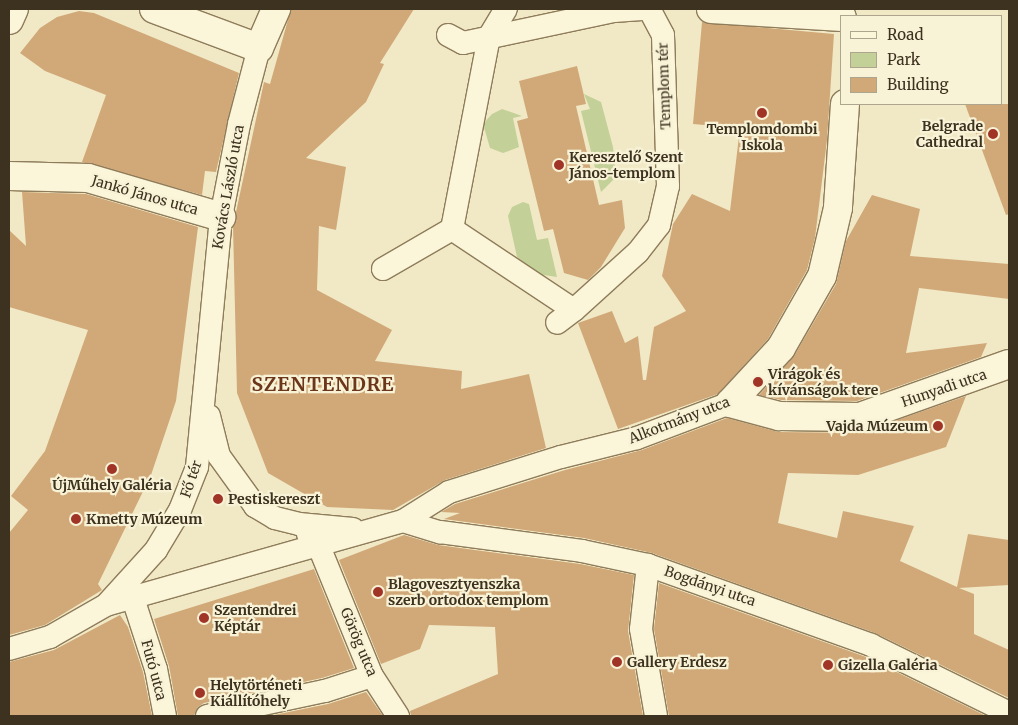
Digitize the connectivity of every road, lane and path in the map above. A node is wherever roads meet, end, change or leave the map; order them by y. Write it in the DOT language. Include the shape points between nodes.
graph roads {
  1 [pos="14,9"];
  2 [pos="154,9"];
  3 [pos="276,9"];
  4 [pos="506,9"];
  5 [pos="642,9"];
  6 [pos="649,9"];
  7 [pos="711,9"];
  8 [pos="840,17"];
  9 [pos="9,20"];
  10 [pos="448,35"];
  11 [pos="489,38"];
  12 [pos="258,48"];
  13 [pos="845,105"];
  14 [pos="9,176"];
  15 [pos="221,217"];
  16 [pos="452,229"];
  17 [pos="383,269"];
  18 [pos="210,327"];
  19 [pos="1009,364"];
  20 [pos="205,388"];
  21 [pos="730,403"];
  22 [pos="398,522"];
  23 [pos="298,524"];
  24 [pos="367,530"];
  25 [pos="318,544"];
  26 [pos="326,565"];
  27 [pos="648,565"];
  28 [pos="130,590"];
  29 [pos="9,649"];
  30 [pos="372,676"];
  31 [pos="1009,713"];
  32 [pos="165,716"];
  33 [pos="208,716"];
  34 [pos="398,716"];
  35 [pos="656,716"];
  1 -- 9 [label="street"];
  2 -- 12 [label="street"];
  3 -- 12 [label="street"];
  4 -- 11 [label="street"];
  5 -- 11 [label="street" via="614,11"];
  6 -- 16 [label="street, Templom tér" via="663,35 668,186 658,225 638,252 565,316"];
  7 -- 8 [label="street"];
  10 -- 11 [label="street" via="463,43"];
  11 -- 16 [label="street"];
  12 -- 15 [label="street, Kovács László utca"];
  13 -- 21 [label="street, Alkotmány utca" via="838,208 822,276 781,348"];
  14 -- 15 [label="street, Jankó János utca" via="88,178"];
  15 -- 18 [label="street, Kovács László utca"];
  16 -- 17 [label="street"];
  18 -- 20 [label="street, Fő tér"];
  19 -- 21 [label="street, Hunyadi utca" via="860,417 780,416"];
  20 -- 23 [label="street, Fő tér" via="219,456 236,482 255,506 276,518"];
  20 -- 28 [label="street, Fő tér" via="198,467 180,510"];
  21 -- 22 [label="street, Alkotmány utca" via="637,438 561,457 449,492"];
  22 -- 24 [label="street, Fő tér"];
  22 -- 27 [label="street, Bogdányi utca" via="440,532 582,551"];
  23 -- 24 [label="street, Fő tér"];
  23 -- 25 [label="street, Fő tér"];
  24 -- 25 [label="street, Fő tér"];
  25 -- 26 [label="street, Fő tér"];
  25 -- 28 [label="street, Fő tér"];
  26 -- 30 [label="street, Görög utca"];
  27 -- 31 [label="street, Bogdányi utca" via="871,645"];
  27 -- 35 [label="street" via="641,629"];
  28 -- 29 [label="street, Fő tér" via="50,637"];
  28 -- 32 [label="street, Futó utca" via="156,669"];
  30 -- 33 [label="street"];
  30 -- 34 [label="street, Görög utca"];
}
